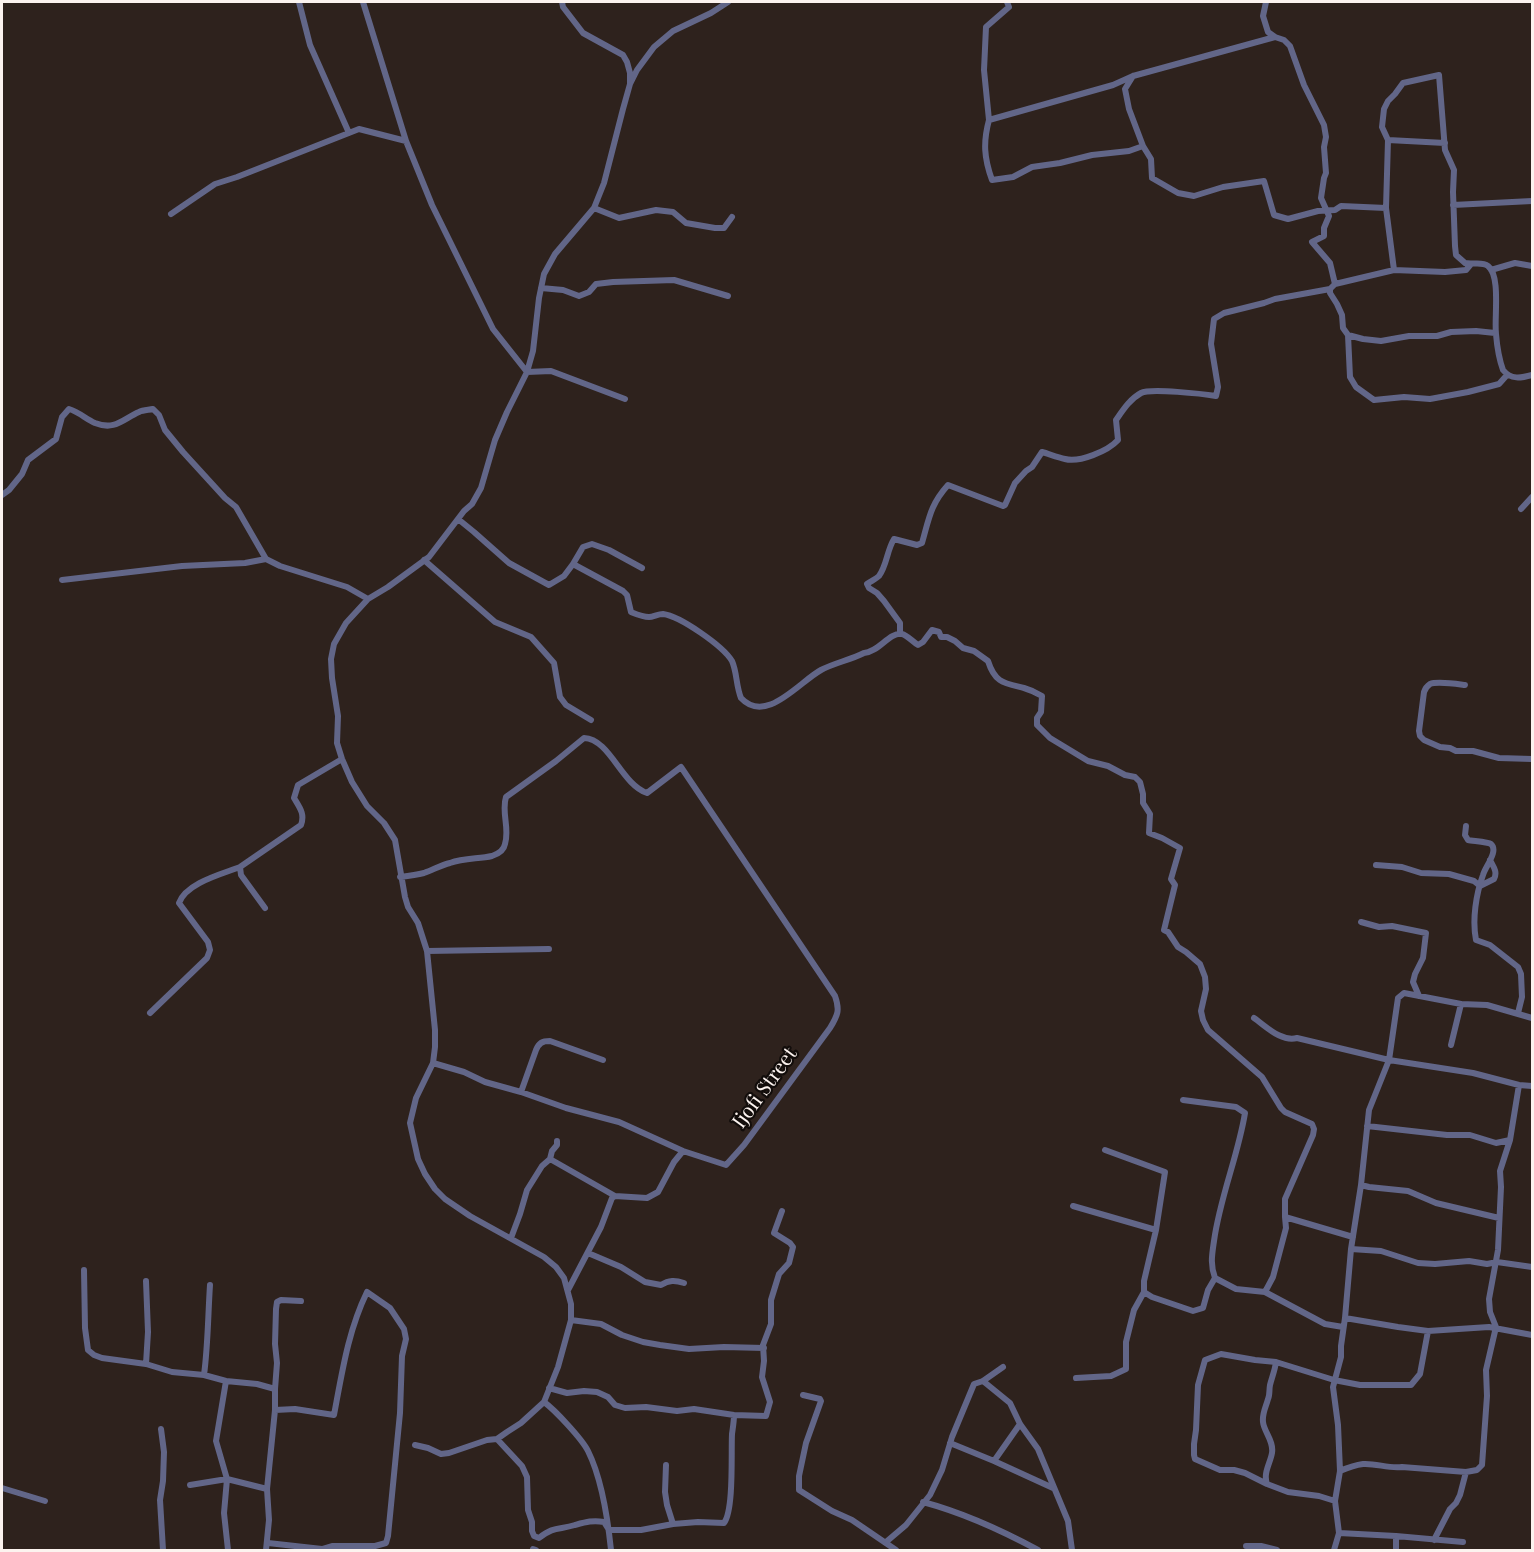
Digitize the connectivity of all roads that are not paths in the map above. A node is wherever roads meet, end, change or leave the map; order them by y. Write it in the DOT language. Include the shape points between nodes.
graph roads {
  1 [pos="299,2"];
  2 [pos="363,2"];
  3 [pos="562,2"];
  4 [pos="728,2"];
  5 [pos="1007,2"];
  6 [pos="1266,2"];
  7 [pos="1275,38"];
  8 [pos="1133,76"];
  9 [pos="630,84"];
  10 [pos="989,120"];
  11 [pos="349,132"];
  12 [pos="1388,140"];
  13 [pos="406,141"];
  14 [pos="1444,143"];
  15 [pos="1143,146"];
  16 [pos="1533,201"];
  17 [pos="1453,206"];
  18 [pos="594,208"];
  19 [pos="1386,208"];
  20 [pos="1328,210"];
  21 [pos="171,214"];
  22 [pos="732,217"];
  23 [pos="1471,264"];
  24 [pos="1533,266"];
  25 [pos="1394,270"];
  26 [pos="1491,270"];
  27 [pos="1332,287"];
  28 [pos="541,288"];
  29 [pos="728,296"];
  30 [pos="1496,333"];
  31 [pos="1348,335"];
  32 [pos="526,372"];
  33 [pos="1507,375"];
  34 [pos="1533,375"];
  35 [pos="625,399"];
  36 [pos="2,495"];
  37 [pos="1533,496"];
  38 [pos="1521,509"];
  39 [pos="458,519"];
  40 [pos="266,559"];
  41 [pos="424,560"];
  42 [pos="573,564"];
  43 [pos="642,568"];
  44 [pos="62,580"];
  45 [pos="369,599"];
  46 [pos="900,634"];
  47 [pos="1465,685"];
  48 [pos="591,720"];
  49 [pos="342,759"];
  50 [pos="1533,759"];
  51 [pos="1466,826"];
  52 [pos="1490,860"];
  53 [pos="1376,865"];
  54 [pos="240,867"];
  55 [pos="400,877"];
  56 [pos="1480,886"];
  57 [pos="265,908"];
  58 [pos="1361,922"];
  59 [pos="549,949"];
  60 [pos="428,951"];
  61 [pos="1419,996"];
  62 [pos="1461,1004"];
  63 [pos="150,1013"];
  64 [pos="1518,1013"];
  65 [pos="1254,1018"];
  66 [pos="1533,1018"];
  67 [pos="1451,1045"];
  68 [pos="603,1060"];
  69 [pos="1389,1060"];
  70 [pos="432,1063"];
  71 [pos="1519,1085"];
  72 [pos="1533,1086"];
  73 [pos="521,1092"];
  74 [pos="1184,1100"];
  75 [pos="1367,1125"];
  76 [pos="1510,1140"];
  77 [pos="557,1141"];
  78 [pos="1105,1150"];
  79 [pos="683,1151"];
  80 [pos="550,1159"];
  81 [pos="1361,1185"];
  82 [pos="615,1196"];
  83 [pos="1073,1206"];
  84 [pos="782,1211"];
  85 [pos="1285,1217"];
  86 [pos="1499,1218"];
  87 [pos="1156,1230"];
  88 [pos="511,1238"];
  89 [pos="1353,1238"];
  90 [pos="1351,1249"];
  91 [pos="588,1253"];
  92 [pos="1497,1262"];
  93 [pos="1533,1267"];
  94 [pos="84,1270"];
  95 [pos="1215,1278"];
  96 [pos="146,1281"];
  97 [pos="684,1283"];
  98 [pos="210,1285"];
  99 [pos="568,1290"];
  100 [pos="1144,1292"];
  101 [pos="1265,1292"];
  102 [pos="301,1301"];
  103 [pos="1345,1318"];
  104 [pos="571,1320"];
  105 [pos="1343,1327"];
  106 [pos="1496,1327"];
  107 [pos="1428,1331"];
  108 [pos="1533,1335"];
  109 [pos="764,1348"];
  110 [pos="1276,1362"];
  111 [pos="146,1364"];
  112 [pos="1003,1367"];
  113 [pos="204,1375"];
  114 [pos="1076,1378"];
  115 [pos="1335,1380"];
  116 [pos="226,1381"];
  117 [pos="983,1381"];
  118 [pos="549,1388"];
  119 [pos="275,1389"];
  120 [pos="802,1395"];
  121 [pos="544,1402"];
  122 [pos="275,1410"];
  123 [pos="734,1415"];
  124 [pos="1020,1424"];
  125 [pos="160,1430"];
  126 [pos="497,1439"];
  127 [pos="950,1443"];
  128 [pos="415,1445"];
  129 [pos="994,1461"];
  130 [pos="666,1465"];
  131 [pos="1340,1470"];
  132 [pos="1466,1472"];
  133 [pos="227,1479"];
  134 [pos="1267,1484"];
  135 [pos="190,1485"];
  136 [pos="2,1488"];
  137 [pos="1053,1488"];
  138 [pos="267,1489"];
  139 [pos="45,1501"];
  140 [pos="1335,1501"];
  141 [pos="923,1502"];
  142 [pos="673,1524"];
  143 [pos="609,1530"];
  144 [pos="1339,1533"];
  145 [pos="1396,1536"];
  146 [pos="1434,1540"];
  147 [pos="886,1542"];
  148 [pos="1463,1542"];
  149 [pos="267,1543"];
  150 [pos="1246,1546"];
  151 [pos="163,1551"];
  152 [pos="228,1551"];
  153 [pos="266,1551"];
  154 [pos="611,1551"];
  155 [pos="896,1551"];
  156 [pos="1038,1551"];
  157 [pos="1072,1551"];
  158 [pos="1277,1551"];
  159 [pos="1334,1551"];
  160 [pos="1396,1551"];
  1 -- 11 [label="street" via="310,45"];
  2 -- 13 [label="street"];
  3 -- 9 [label="street" via="583,33 623,55"];
  4 -- 9 [label="street" via="654,47"];
  5 -- 10 [label="street" via="1009,7 986,27 984,70"];
  6 -- 7 [label="street" via="1263,16 1268,32"];
  7 -- 8 [label="street"];
  7 -- 20 [label="street" via="1290,46 1324,125 1326,173 1321,198"];
  8 -- 10 [label="street"];
  8 -- 15 [label="street" via="1125,89"];
  9 -- 18 [label="street"];
  10 -- 15 [label="street" via="984,137 992,180 1013,177 1032,167"];
  11 -- 13 [label="street" via="358,129"];
  11 -- 21 [label="street" via="215,184"];
  12 -- 14 [label="street"];
  12 -- 14 [label="street" via="1382,127 1384,109 1402,83 1439,75"];
  12 -- 19 [label="street"];
  13 -- 32 [label="street" via="432,205 493,329"];
  14 -- 17 [label="street" via="1454,170"];
  15 -- 20 [label="street" via="1151,159 1152,178 1178,193 1194,196 1264,181 1274,215 1288,219"];
  16 -- 17 [label="street"];
  17 -- 23 [label="street" via="1456,255"];
  18 -- 22 [label="street" via="619,218 656,210 673,212 686,222 715,228 724,228"];
  18 -- 28 [label="street" via="555,254"];
  19 -- 20 [label="street" via="1341,206"];
  19 -- 25 [label="street"];
  20 -- 27 [label="street" via="1324,236 1312,242 1330,263"];
  23 -- 25 [label="street" via="1466,270 1444,272"];
  23 -- 26 [label="street" via="1483,263"];
  24 -- 26 [label="street" via="1515,263"];
  25 -- 27 [label="street"];
  26 -- 30 [label="street" via="1496,283"];
  27 -- 31 [label="street" via="1330,293"];
  27 -- 46 [label="street" via="1275,299 1214,319 1211,344 1216,396 1144,391 1131,400 1116,420 1118,440 1113,446 1101,453 1067,460 1041,452 1015,483 1005,505 948,485 933,506 922,543 894,539 878,577 867,585 900,623"];
  28 -- 29 [label="street" via="579,296 596,284 674,280"];
  28 -- 32 [label="street" via="533,351"];
  30 -- 31 [label="street" via="1459,332 1381,341"];
  30 -- 33 [label="street" via="1500,363"];
  31 -- 33 [label="street" via="1350,377 1356,387 1374,400 1430,399 1468,392 1498,384"];
  32 -- 35 [label="street" via="550,371"];
  32 -- 39 [label="street" via="495,440 481,488"];
  33 -- 34 [label="street"];
  36 -- 40 [label="street" via="22,474 28,460 56,439 62,417 69,409 96,424 109,425 153,409 183,452 236,507"];
  37 -- 38 [label="street"];
  39 -- 41 [label="street"];
  39 -- 42 [label="street" via="509,563 549,585 564,576"];
  40 -- 44 [label="street"];
  40 -- 45 [label="street" via="347,587"];
  41 -- 45 [label="street"];
  41 -- 48 [label="street" via="495,622 531,637 554,663 560,697"];
  42 -- 43 [label="street" via="583,547 592,544"];
  42 -- 46 [label="street" via="623,591 631,612 648,617 662,614 712,640 732,662 741,698 752,705 777,702 820,671 871,653"];
  45 -- 49 [label="street" via="346,623 331,659 337,744"];
  46 -- 85 [label="street" via="918,645 932,630 974,651 988,661 997,680 1042,696 1037,725 1050,738 1088,761 1140,782 1143,803 1150,814 1149,833 1180,848 1164,930 1200,964 1206,989 1201,1011 1208,1030 1262,1077 1285,1112 1312,1124 1314,1129 1285,1199"];
  47 -- 50 [label="street" via="1438,683 1426,688 1420,736 1456,751"];
  49 -- 54 [label="street" via="298,785 294,798 303,813 301,825"];
  49 -- 55 [label="street" via="367,806 396,840"];
  51 -- 52 [label="street" via="1468,840 1492,845"];
  52 -- 56 [label="street"];
  52 -- 56 [label="street" via="1496,877"];
  53 -- 56 [label="street" via="1449,874"];
  54 -- 57 [label="street" via="241,875"];
  54 -- 63 [label="street" via="197,884 181,897 179,903 210,950 207,958"];
  55 -- 60 [label="street" via="408,907"];
  55 -- 79 [label="street, Ijofi Street" via="501,852 505,845 506,797 584,738 602,746 631,783 647,793 681,767 839,1006 830,1028 726,1165"];
  56 -- 64 [label="street" via="1476,940 1490,945 1518,967 1522,997"];
  58 -- 61 [label="street" via="1426,933 1423,958 1413,982"];
  59 -- 60 [label="street"];
  60 -- 70 [label="street" via="435,1030"];
  61 -- 62 [label="street"];
  61 -- 69 [label="street" via="1404,993 1398,998"];
  62 -- 64 [label="street" via="1487,1005"];
  62 -- 67 [label="street"];
  64 -- 66 [label="street"];
  65 -- 69 [label="street" via="1277,1035 1293,1040"];
  68 -- 73 [label="street" via="545,1041 536,1050"];
  69 -- 71 [label="street" via="1473,1073"];
  69 -- 75 [label="street"];
  70 -- 73 [label="street, Ijofi Street"];
  70 -- 88 [label="street" via="410,1123 418,1159 444,1199"];
  71 -- 72 [label="street"];
  71 -- 76 [label="street"];
  73 -- 79 [label="street, Ijofi Street" via="619,1122"];
  74 -- 95 [label="street" via="1236,1107 1245,1113 1217,1219 1211,1266"];
  75 -- 76 [label="street" via="1470,1135 1496,1143"];
  75 -- 81 [label="street"];
  76 -- 86 [label="street" via="1500,1170"];
  77 -- 80 [label="street"];
  78 -- 87 [label="street" via="1165,1172"];
  79 -- 82 [label="street" via="658,1192 647,1198"];
  80 -- 82 [label="street"];
  80 -- 88 [label="street" via="527,1190"];
  81 -- 86 [label="street" via="1408,1191 1436,1203"];
  81 -- 89 [label="street"];
  82 -- 91 [label="street"];
  83 -- 87 [label="street"];
  84 -- 109 [label="street" via="774,1233 793,1247 771,1300 771,1324"];
  85 -- 89 [label="street"];
  85 -- 101 [label="street" via="1286,1228 1273,1278"];
  86 -- 92 [label="street"];
  87 -- 100 [label="street"];
  88 -- 99 [label="street" via="556,1267"];
  89 -- 90 [label="street"];
  90 -- 92 [label="street" via="1381,1251 1418,1263"];
  90 -- 103 [label="street"];
  91 -- 97 [label="street" via="645,1282"];
  91 -- 99 [label="street"];
  92 -- 93 [label="street"];
  92 -- 106 [label="street" via="1489,1299"];
  94 -- 111 [label="street" via="88,1350 102,1358"];
  95 -- 100 [label="street" via="1203,1308 1193,1311"];
  95 -- 101 [label="street" via="1236,1288"];
  96 -- 111 [label="street"];
  98 -- 113 [label="street"];
  99 -- 104 [label="street"];
  100 -- 114 [label="street" via="1134,1310 1126,1342 1126,1369 1111,1376"];
  101 -- 105 [label="street" via="1325,1324"];
  102 -- 119 [label="street" via="277,1302"];
  103 -- 105 [label="street"];
  103 -- 107 [label="street"];
  104 -- 109 [label="street" via="601,1324 622,1335 660,1345 689,1349"];
  104 -- 118 [label="street"];
  105 -- 115 [label="street"];
  106 -- 107 [label="street"];
  106 -- 108 [label="street"];
  106 -- 132 [label="street" via="1486,1370 1482,1465"];
  107 -- 115 [label="street" via="1420,1374 1411,1385 1360,1385"];
  109 -- 123 [label="street" via="762,1377 770,1402 766,1416"];
  110 -- 115 [label="street"];
  110 -- 134 [label="street" via="1263,1418 1273,1451 1265,1478"];
  110 -- 134 [label="street" via="1221,1354 1205,1360 1196,1408 1195,1458"];
  111 -- 113 [label="street" via="172,1372"];
  112 -- 117 [label="street"];
  113 -- 116 [label="street"];
  115 -- 131 [label="street"];
  116 -- 119 [label="street"];
  116 -- 133 [label="street" via="216,1441"];
  117 -- 124 [label="street" via="1010,1403"];
  117 -- 127 [label="street" via="974,1384"];
  118 -- 121 [label="street"];
  118 -- 123 [label="street" via="567,1393 597,1392 625,1408 694,1409"];
  119 -- 122 [label="street"];
  120 -- 147 [label="street" via="822,1401 806,1443 799,1490"];
  121 -- 126 [label="street"];
  121 -- 143 [label="street" via="588,1452"];
  122 -- 138 [label="street"];
  122 -- 149 [label="street" via="334,1415 347,1346 366,1292 390,1308 406,1339 386,1543 322,1549"];
  123 -- 142 [label="street" via="726,1521"];
  124 -- 129 [label="street"];
  124 -- 137 [label="street" via="1038,1449"];
  125 -- 151 [label="street" via="164,1452 160,1500"];
  126 -- 128 [label="street" via="441,1454"];
  126 -- 143 [label="street" via="527,1477 534,1536 539,1538 557,1527 595,1520 604,1522"];
  127 -- 129 [label="street"];
  127 -- 141 [label="street" via="942,1470"];
  129 -- 137 [label="street"];
  130 -- 142 [label="street" via="665,1492"];
  131 -- 132 [label="street" via="1363,1464"];
  131 -- 140 [label="street"];
  132 -- 146 [label="street" via="1458,1500"];
  133 -- 135 [label="street"];
  133 -- 138 [label="street"];
  133 -- 152 [label="street" via="224,1513"];
  134 -- 140 [label="street"];
  136 -- 139 [label="street"];
  137 -- 157 [label="street" via="1068,1521"];
  138 -- 149 [label="street"];
  140 -- 144 [label="street"];
  141 -- 147 [label="street" via="906,1525"];
  141 -- 156 [label="street" via="1002,1531"];
  142 -- 143 [label="street"];
  143 -- 154 [label="street"];
  144 -- 145 [label="street"];
  144 -- 159 [label="street"];
  145 -- 146 [label="street"];
  145 -- 160 [label="street"];
  146 -- 148 [label="street"];
  147 -- 155 [label="street"];
  149 -- 153 [label="street"];
  150 -- 158 [label="street"];
}
